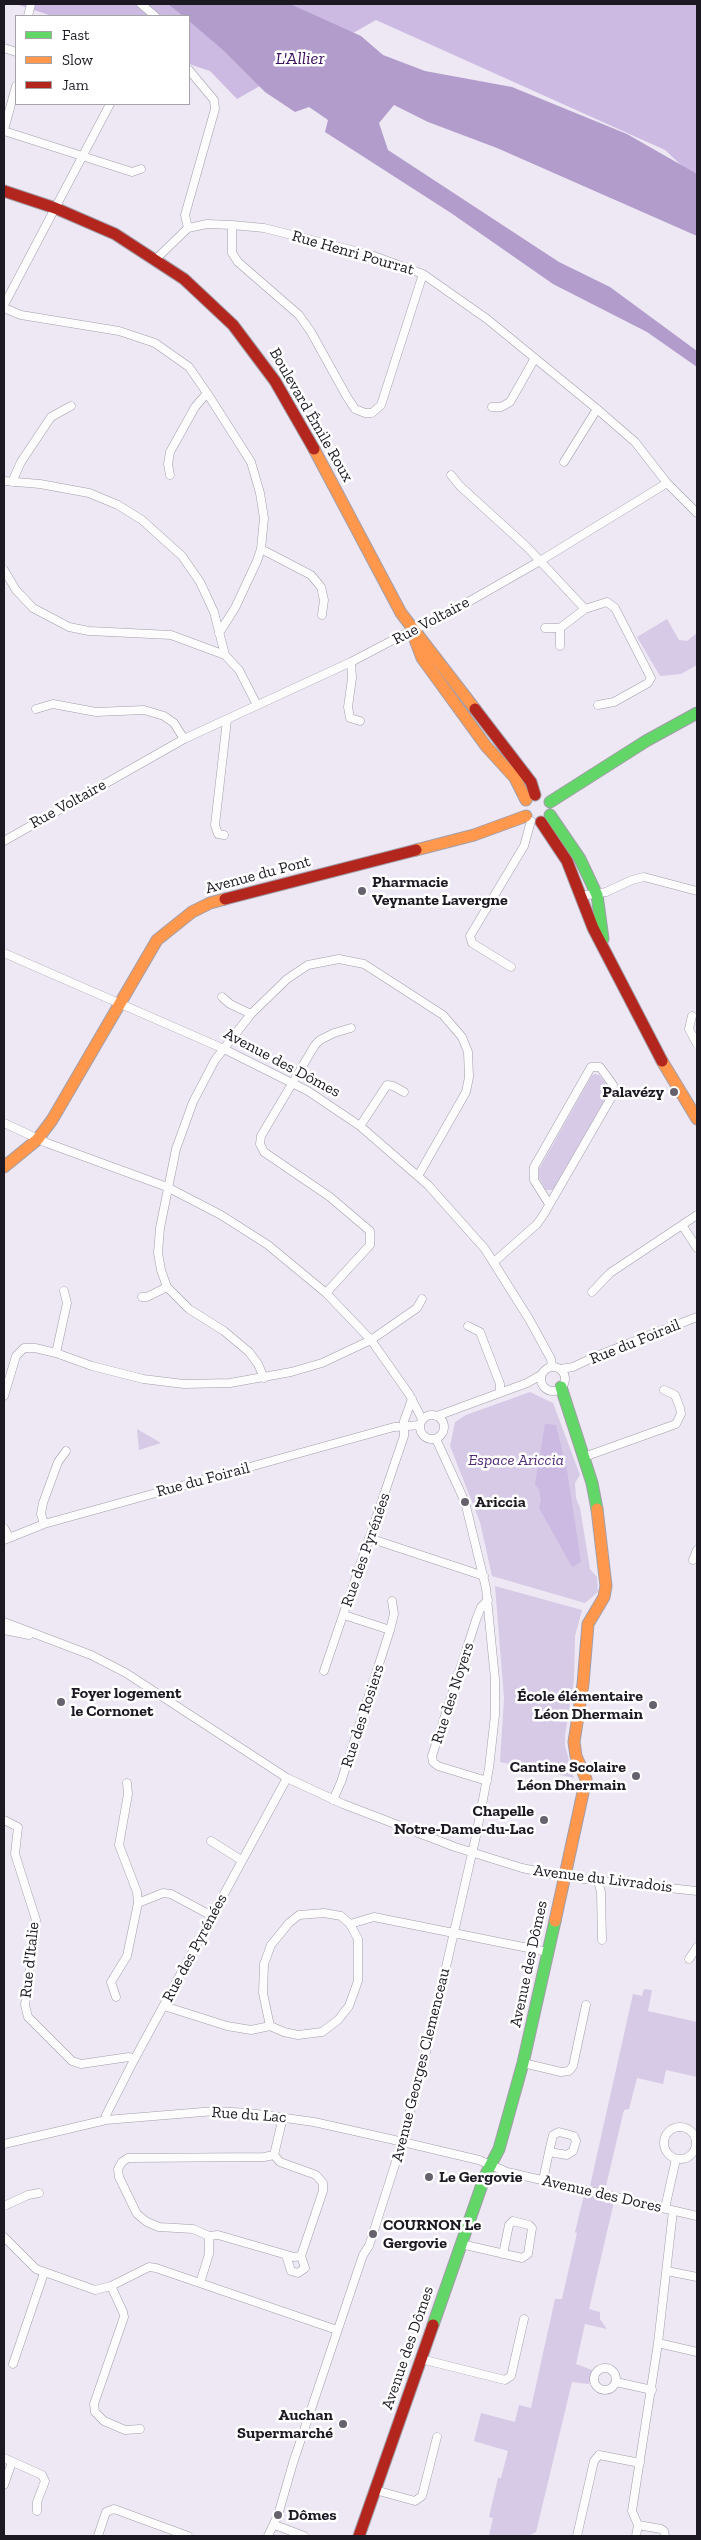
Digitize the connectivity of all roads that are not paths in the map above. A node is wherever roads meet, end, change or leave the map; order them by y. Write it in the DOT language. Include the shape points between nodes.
graph roads {
  1 [pos="141,4"];
  2 [pos="154,15"];
  3 [pos="190,71"];
  4 [pos="15,90"];
  5 [pos="109,105"];
  6 [pos="4,131"];
  7 [pos="82,157"];
  8 [pos="141,170"];
  9 [pos="4,191"];
  10 [pos="55,208"];
  11 [pos="232,225"];
  12 [pos="188,228"];
  13 [pos="156,259"];
  14 [pos="423,274"];
  15 [pos="4,307"];
  16 [pos="535,358"];
  17 [pos="207,393"];
  18 [pos="71,406"];
  19 [pos="492,407"];
  20 [pos="597,409"];
  21 [pos="564,462"];
  22 [pos="451,474"];
  23 [pos="170,475"];
  24 [pos="8,482"];
  25 [pos="667,483"];
  26 [pos="697,512"];
  27 [pos="261,549"];
  28 [pos="540,561"];
  29 [pos="4,570"];
  30 [pos="585,609"];
  31 [pos="322,615"];
  32 [pos="545,628"];
  33 [pos="560,628"];
  34 [pos="412,630"];
  35 [pos="219,633"];
  36 [pos="560,646"];
  37 [pos="225,655"];
  38 [pos="351,662"];
  39 [pos="257,704"];
  40 [pos="598,705"];
  41 [pos="36,709"];
  42 [pos="697,713"];
  43 [pos="227,720"];
  44 [pos="360,722"];
  45 [pos="184,739"];
  46 [pos="531,798"];
  47 [pos="550,802"];
  48 [pos="537,819"];
  49 [pos="224,835"];
  50 [pos="4,840"];
  51 [pos="697,891"];
  52 [pos="597,895"];
  53 [pos="582,896"];
  54 [pos="604,948"];
  55 [pos="4,953"];
  56 [pos="511,967"];
  57 [pos="222,997"];
  58 [pos="120,1003"];
  59 [pos="251,1014"];
  60 [pos="692,1016"];
  61 [pos="351,1028"];
  62 [pos="697,1044"];
  63 [pos="224,1049"];
  64 [pos="293,1083"];
  65 [pos="404,1092"];
  66 [pos="697,1119"];
  67 [pos="4,1123"];
  68 [pos="360,1126"];
  69 [pos="37,1140"];
  70 [pos="4,1167"];
  71 [pos="418,1176"];
  72 [pos="167,1187"];
  73 [pos="549,1204"];
  74 [pos="697,1215"];
  75 [pos="682,1225"];
  76 [pos="697,1248"];
  77 [pos="494,1262"];
  78 [pos="168,1287"];
  79 [pos="64,1292"];
  80 [pos="592,1292"];
  81 [pos="326,1293"];
  82 [pos="142,1297"];
  83 [pos="422,1299"];
  84 [pos="697,1317"];
  85 [pos="468,1326"];
  86 [pos="371,1340"];
  87 [pos="56,1353"];
  88 [pos="556,1368"];
  89 [pos="573,1368"];
  90 [pos="541,1375"];
  91 [pos="264,1378"];
  92 [pos="527,1383"];
  93 [pos="563,1383"];
  94 [pos="544,1388"];
  95 [pos="664,1390"];
  96 [pos="500,1392"];
  97 [pos="4,1396"];
  98 [pos="412,1399"];
  99 [pos="456,1409"];
  100 [pos="437,1416"];
  101 [pos="421,1422"];
  102 [pos="444,1426"];
  103 [pos="403,1427"];
  104 [pos="422,1435"];
  105 [pos="436,1439"];
  106 [pos="66,1451"];
  107 [pos="584,1457"];
  108 [pos="44,1524"];
  109 [pos="4,1528"];
  110 [pos="6,1538"];
  111 [pos="369,1538"];
  112 [pos="697,1550"];
  113 [pos="693,1560"];
  114 [pos="484,1576"];
  115 [pos="488,1600"];
  116 [pos="392,1601"];
  117 [pos="344,1615"];
  118 [pos="4,1622"];
  119 [pos="4,1630"];
  120 [pos="390,1630"];
  121 [pos="53,1640"];
  122 [pos="324,1671"];
  123 [pos="287,1778"];
  124 [pos="487,1781"];
  125 [pos="127,1783"];
  126 [pos="333,1800"];
  127 [pos="4,1820"];
  128 [pos="211,1841"];
  129 [pos="472,1853"];
  130 [pos="241,1860"];
  131 [pos="565,1877"];
  132 [pos="598,1881"];
  133 [pos="697,1891"];
  134 [pos="138,1903"];
  135 [pos="212,1916"];
  136 [pos="350,1924"];
  137 [pos="454,1932"];
  138 [pos="602,1940"];
  139 [pos="697,1947"];
  140 [pos="548,1952"];
  141 [pos="689,1959"];
  142 [pos="116,1998"];
  143 [pos="586,2004"];
  144 [pos="164,2006"];
  145 [pos="270,2026"];
  146 [pos="134,2060"];
  147 [pos="523,2063"];
  148 [pos="283,2116"];
  149 [pos="106,2120"];
  150 [pos="402,2142"];
  151 [pos="4,2144"];
  152 [pos="549,2152"];
  153 [pos="274,2155"];
  154 [pos="676,2159"];
  155 [pos="492,2165"];
  156 [pos="543,2180"];
  157 [pos="39,2193"];
  158 [pos="4,2206"];
  159 [pos="669,2210"];
  160 [pos="697,2216"];
  161 [pos="209,2236"];
  162 [pos="4,2237"];
  163 [pos="461,2244"];
  164 [pos="503,2254"];
  165 [pos="286,2255"];
  166 [pos="300,2256"];
  167 [pos="666,2270"];
  168 [pos="44,2273"];
  169 [pos="697,2277"];
  170 [pos="200,2283"];
  171 [pos="111,2286"];
  172 [pos="524,2319"];
  173 [pos="337,2330"];
  174 [pos="658,2343"];
  175 [pos="697,2352"];
  176 [pos="421,2359"];
  177 [pos="14,2364"];
  178 [pos="616,2382"];
  179 [pos="652,2390"];
  180 [pos="140,2429"];
  181 [pos="437,2437"];
  182 [pos="4,2458"];
  183 [pos="12,2462"];
  184 [pos="640,2463"];
  185 [pos="4,2484"];
  186 [pos="375,2490"];
  187 [pos="37,2511"];
  188 [pos="274,2525"];
  189 [pos="638,2525"];
  190 [pos="98,2536"];
  191 [pos="188,2536"];
  192 [pos="268,2536"];
  193 [pos="304,2536"];
  194 [pos="359,2536"];
  195 [pos="577,2536"];
  196 [pos="636,2536"];
  197 [pos="665,2536"];
  1 -- 2 [label="street"];
  3 -- 12 [label="street" via="214,100 215,109 186,215"];
  4 -- 6 [label="street"];
  5 -- 7 [label="street"];
  6 -- 7 [label="street"];
  7 -- 8 [label="street" via="132,172"];
  7 -- 10 [label="street"];
  9 -- 10 [label="street, Boulevard Émile Roux"];
  10 -- 13 [label="street, Boulevard Émile Roux" via="115,234"];
  10 -- 15 [label="street"];
  11 -- 12 [label="street, Rue Henri Pourrat" via="207,224"];
  11 -- 14 [label="street, Rue Henri Pourrat" via="264,228 370,255"];
  11 -- 14 [label="street" via="232,253 238,262 299,314 347,397 355,409 365,413 372,413 381,405"];
  12 -- 13 [label="street"];
  13 -- 34 [label="street, Boulevard Émile Roux" via="184,279 233,325 275,381"];
  14 -- 16 [label="street, Rue Henri Pourrat"];
  15 -- 17 [label="street" via="21,315 119,331 155,343 189,367"];
  16 -- 19 [label="street" via="510,402"];
  16 -- 20 [label="street, Rue Henri Pourrat"];
  17 -- 23 [label="street" via="195,407 170,452"];
  17 -- 27 [label="street" via="251,462 264,518"];
  18 -- 24 [label="street" via="51,417"];
  20 -- 21 [label="street"];
  20 -- 25 [label="street, Rue Henri Pourrat" via="635,442"];
  22 -- 28 [label="street"];
  24 -- 35 [label="street" via="89,493 142,520 182,556 200,582 214,612"];
  25 -- 26 [label="street, Rue Henri Pourrat"];
  25 -- 28 [label="street, Rue Voltaire"];
  27 -- 31 [label="street" via="311,575 321,587 324,600"];
  27 -- 35 [label="street" via="235,608"];
  28 -- 30 [label="street"];
  28 -- 34 [label="street, Rue Voltaire"];
  29 -- 37 [label="street" via="16,590 33,608 69,626 89,631 171,635"];
  30 -- 33 [label="street"];
  30 -- 40 [label="street" via="607,602 615,608 651,678 648,683 614,702"];
  32 -- 33 [label="street"];
  33 -- 36 [label="street"];
  34 -- 38 [label="street, Rue Voltaire"];
  34 -- 46 [label="street, Boulevard Émile Roux" via="422,658 486,746"];
  35 -- 37 [label="street"];
  37 -- 39 [label="street" via="239,670"];
  38 -- 39 [label="street, Rue Voltaire"];
  38 -- 44 [label="street" via="348,707 350,718"];
  39 -- 43 [label="street, Rue Voltaire"];
  41 -- 45 [label="street" via="53,704 96,712 144,710 174,723"];
  42 -- 47 [label="street" via="659,733"];
  43 -- 45 [label="street, Rue Voltaire"];
  43 -- 49 [label="street" via="215,825 218,834"];
  45 -- 50 [label="street, Rue Voltaire"];
  46 -- 47 [label="street" via="544,796"];
  46 -- 48 [label="street" via="523,808"];
  47 -- 48 [label="street"];
  48 -- 52 [label="street" via="580,859"];
  48 -- 53 [label="street" via="568,861"];
  48 -- 56 [label="street" via="470,936 472,943"];
  48 -- 58 [label="street, Avenue du Pont" via="210,903 192,912 157,940"];
  51 -- 52 [label="street" via="644,876"];
  52 -- 53 [label="street"];
  52 -- 54 [label="street"];
  53 -- 54 [label="street"];
  54 -- 66 [label="street" via="649,1040"];
  55 -- 58 [label="street, Avenue des Dômes"];
  57 -- 59 [label="street"];
  58 -- 63 [label="street, Avenue des Dômes"];
  58 -- 69 [label="street, Avenue du Pont"];
  59 -- 63 [label="street"];
  59 -- 71 [label="street" via="287,979 308,965 339,959 364,964 443,1015 462,1037 468,1052 469,1077 466,1092"];
  60 -- 62 [label="street" via="689,1029"];
  61 -- 64 [label="street" via="320,1040"];
  63 -- 64 [label="street, Avenue des Dômes"];
  63 -- 72 [label="street" via="215,1060 185,1123"];
  64 -- 68 [label="street, Avenue des Dômes"];
  64 -- 81 [label="street" via="261,1136 264,1152 330,1197 370,1232 370,1245"];
  65 -- 68 [label="street" via="387,1085"];
  67 -- 69 [label="street"];
  68 -- 71 [label="street, Avenue des Dômes"];
  69 -- 70 [label="street, Avenue du Pont"];
  69 -- 72 [label="street"];
  71 -- 77 [label="street, Avenue des Dômes"];
  72 -- 78 [label="street" via="158,1253 160,1270"];
  72 -- 81 [label="street" via="244,1229"];
  73 -- 73 [label="street" via="534,1180 534,1168 591,1067 600,1067 613,1085 611,1098"];
  73 -- 77 [label="street" via="537,1224"];
  74 -- 75 [label="street"];
  75 -- 76 [label="street"];
  75 -- 80 [label="street" via="610,1273"];
  77 -- 88 [label="street, Avenue des Dômes"];
  78 -- 82 [label="street" via="147,1298"];
  78 -- 91 [label="street" via="189,1309 224,1331 249,1352"];
  79 -- 87 [label="street" via="67,1304"];
  81 -- 86 [label="street"];
  83 -- 86 [label="street" via="417,1308"];
  84 -- 89 [label="street, Rue du Foirail"];
  85 -- 96 [label="street" via="480,1332 500,1384"];
  86 -- 91 [label="street" via="322,1363"];
  86 -- 98 [label="street"];
  87 -- 91 [label="street" via="143,1380 184,1384"];
  87 -- 97 [label="street" via="24,1348 14,1363"];
  88 -- 89 [label="street, Rue du Foirail"];
  88 -- 90 [label="street"];
  88 -- 93 [label="street"];
  89 -- 93 [label="street, Rue du Foirail"];
  90 -- 92 [label="street"];
  90 -- 94 [label="street"];
  92 -- 94 [label="street"];
  92 -- 96 [label="street"];
  93 -- 94 [label="street" via="555,1391"];
  93 -- 107 [label="street, Avenue des Dômes" via="564,1400"];
  95 -- 107 [label="street" via="675,1395 680,1408 676,1424"];
  96 -- 99 [label="street"];
  98 -- 101 [label="street"];
  98 -- 103 [label="street"];
  99 -- 100 [label="street"];
  99 -- 102 [label="street"];
  100 -- 101 [label="street" via="430,1415"];
  100 -- 102 [label="street"];
  101 -- 103 [label="street, Rue du Foirail"];
  101 -- 104 [label="street"];
  102 -- 105 [label="street"];
  103 -- 104 [label="street"];
  103 -- 108 [label="street, Rue du Foirail"];
  103 -- 111 [label="street, Rue des Pyrénées" via="404,1436"];
  104 -- 105 [label="street"];
  105 -- 114 [label="street, Avenue Georges Clemenceau" via="465,1502"];
  106 -- 108 [label="street" via="58,1462 43,1503"];
  107 -- 131 [label="street, Avenue des Dômes" via="598,1506 606,1586 587,1633 574,1742 586,1784"];
  108 -- 110 [label="street, Rue du Foirail"];
  109 -- 110 [label="street"];
  111 -- 114 [label="street"];
  111 -- 117 [label="street, Rue des Pyrénées"];
  112 -- 113 [label="street"];
  114 -- 115 [label="street, Avenue Georges Clemenceau"];
  115 -- 124 [label="street, Avenue Georges Clemenceau" via="495,1696"];
  115 -- 124 [label="street, Rue des Noyers" via="476,1620 432,1756 438,1766"];
  116 -- 120 [label="street, Rue des Rosiers" via="394,1614"];
  117 -- 120 [label="street"];
  117 -- 122 [label="street, Rue des Pyrénées"];
  118 -- 121 [label="street, Avenue du Livradois"];
  119 -- 121 [label="street, Avenue du Livradois"];
  120 -- 126 [label="street, Rue des Rosiers"];
  121 -- 123 [label="street, Avenue du Livradois" via="126,1673"];
  123 -- 126 [label="street, Avenue du Livradois"];
  123 -- 130 [label="street, Rue des Pyrénées"];
  124 -- 129 [label="street, Avenue Georges Clemenceau"];
  125 -- 134 [label="street" via="120,1845"];
  126 -- 129 [label="street, Avenue du Livradois"];
  127 -- 146 [label="street, Rue d'Italie" via="18,1827 15,1854 36,1920 25,2005 28,2017 72,2061 81,2064"];
  128 -- 130 [label="street"];
  129 -- 131 [label="street, Avenue du Livradois"];
  129 -- 137 [label="street, Avenue Georges Clemenceau"];
  130 -- 135 [label="street, Rue des Pyrénées"];
  131 -- 132 [label="street, Avenue du Livradois"];
  131 -- 140 [label="street, Avenue des Dômes"];
  132 -- 133 [label="street, Avenue du Livradois"];
  132 -- 138 [label="street"];
  134 -- 135 [label="street" via="163,1893 172,1894"];
  134 -- 142 [label="street" via="127,1956 111,1982"];
  135 -- 144 [label="street, Rue des Pyrénées"];
  136 -- 137 [label="street" via="374,1917"];
  136 -- 145 [label="street" via="358,1938 359,1956 358,1981 349,2006 322,2032 298,2035"];
  136 -- 145 [label="street" via="341,1916 324,1913 299,1915 280,1933 264,1964 263,1993"];
  137 -- 140 [label="street"];
  137 -- 150 [label="street, Avenue Georges Clemenceau"];
  139 -- 141 [label="street"];
  140 -- 147 [label="street, Avenue des Dômes"];
  143 -- 147 [label="street" via="573,2066 568,2071"];
  144 -- 145 [label="street" via="227,2026 251,2030"];
  144 -- 146 [label="street, Rue des Pyrénées"];
  146 -- 149 [label="street, Rue des Pyrénées"];
  147 -- 155 [label="street, Avenue des Dômes"];
  148 -- 149 [label="street, Rue du Lac" via="215,2111"];
  148 -- 150 [label="street, Rue du Lac"];
  148 -- 153 [label="street"];
  149 -- 151 [label="street, Rue du Lac"];
  150 -- 155 [label="street, Rue du Lac"];
  150 -- 173 [label="street, Avenue Georges Clemenceau" via="369,2246"];
  152 -- 156 [label="street"];
  153 -- 161 [label="street" via="128,2158 122,2162 118,2169 119,2177 137,2214 159,2226 193,2229"];
  153 -- 166 [label="street" via="280,2162 316,2175 323,2183"];
  154 -- 154 [label="street" via="687,2158 695,2150 694,2134 685,2128 674,2128 664,2139 667,2154"];
  154 -- 159 [label="street"];
  155 -- 156 [label="street, Avenue des Dores" via="499,2170"];
  155 -- 163 [label="street, Avenue des Dômes"];
  156 -- 159 [label="street, Avenue des Dores"];
  157 -- 158 [label="street"];
  159 -- 160 [label="street"];
  159 -- 167 [label="street, Avenue des Dores"];
  161 -- 165 [label="street" via="218,2235"];
  161 -- 170 [label="street" via="209,2254"];
  162 -- 168 [label="street" via="32,2266"];
  163 -- 164 [label="street"];
  163 -- 176 [label="street, Avenue des Dômes"];
  164 -- 164 [label="street" via="525,2256 532,2228 529,2224 513,2221 509,2225"];
  165 -- 166 [label="street"];
  165 -- 166 [label="street" via="291,2271 298,2273 305,2268"];
  167 -- 169 [label="street"];
  167 -- 174 [label="street, Avenue des Dores"];
  168 -- 171 [label="street" via="95,2290"];
  168 -- 177 [label="street"];
  170 -- 171 [label="street" via="150,2268"];
  170 -- 173 [label="street"];
  171 -- 180 [label="street" via="124,2317 94,2404 95,2412 104,2421 124,2430"];
  172 -- 176 [label="street" via="511,2376 505,2380"];
  173 -- 188 [label="street, Avenue Georges Clemenceau"];
  174 -- 175 [label="street"];
  174 -- 179 [label="street, Avenue des Dores"];
  176 -- 186 [label="street, Avenue des Dômes"];
  178 -- 179 [label="street"];
  179 -- 184 [label="street, Avenue des Dores"];
  181 -- 186 [label="street" via="422,2496 415,2501"];
  182 -- 183 [label="street"];
  183 -- 185 [label="street"];
  183 -- 187 [label="street" via="42,2475 44,2481"];
  184 -- 189 [label="street, Avenue des Dores" via="632,2511"];
  184 -- 195 [label="street" via="599,2455 594,2461"];
  186 -- 194 [label="street, Avenue des Dômes"];
  188 -- 192 [label="street, Avenue Georges Clemenceau"];
  188 -- 193 [label="street"];
  189 -- 196 [label="street, Avenue des Dores"];
  189 -- 197 [label="street" via="661,2529"];
  190 -- 191 [label="street" via="106,2512 114,2509"];
}
